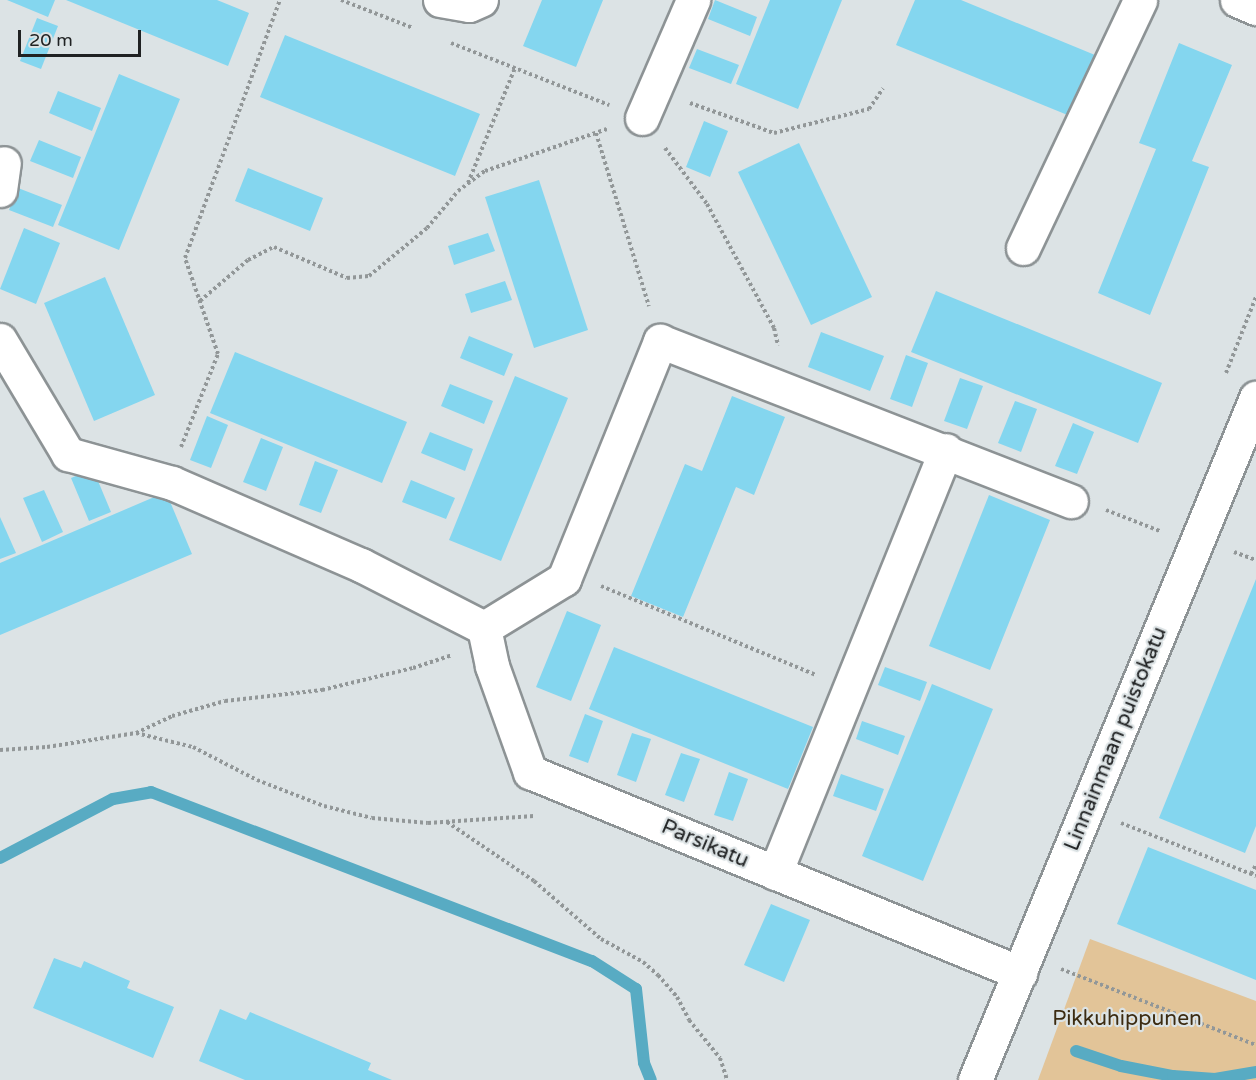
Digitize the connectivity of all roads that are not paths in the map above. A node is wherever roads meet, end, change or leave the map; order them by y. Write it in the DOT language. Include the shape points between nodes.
graph roads {
  1 [pos="440,0"];
  2 [pos="482,0"];
  3 [pos="693,0"];
  4 [pos="1140,0"];
  5 [pos="1237,0"];
  6 [pos="1256,8"];
  7 [pos="648,104"];
  8 [pos="1023,248"];
  9 [pos="0,340"];
  10 [pos="1256,398"];
  11 [pos="946,450"];
  12 [pos="1071,501"];
  13 [pos="486,636"];
  14 [pos="775,873"];
  15 [pos="1020,973"];
  16 [pos="975,1080"];
  1 -- 2 [label="street" via="469,5"];
  3 -- 7 [label="street"];
  4 -- 8 [label="street"];
  5 -- 6 [label="street"];
  9 -- 13 [label="street" via="68,454 167,482 361,565"];
  10 -- 15 [label="street, Linnainmaan puistokatu"];
  11 -- 12 [label="street"];
  11 -- 13 [label="street" via="660,341 564,579"];
  11 -- 14 [label="street"];
  13 -- 14 [label="street, Parsikatu" via="492,666 530,772"];
  14 -- 15 [label="street, Parsikatu"];
  15 -- 16 [label="street, Linnainmaan puistokatu"];
}
